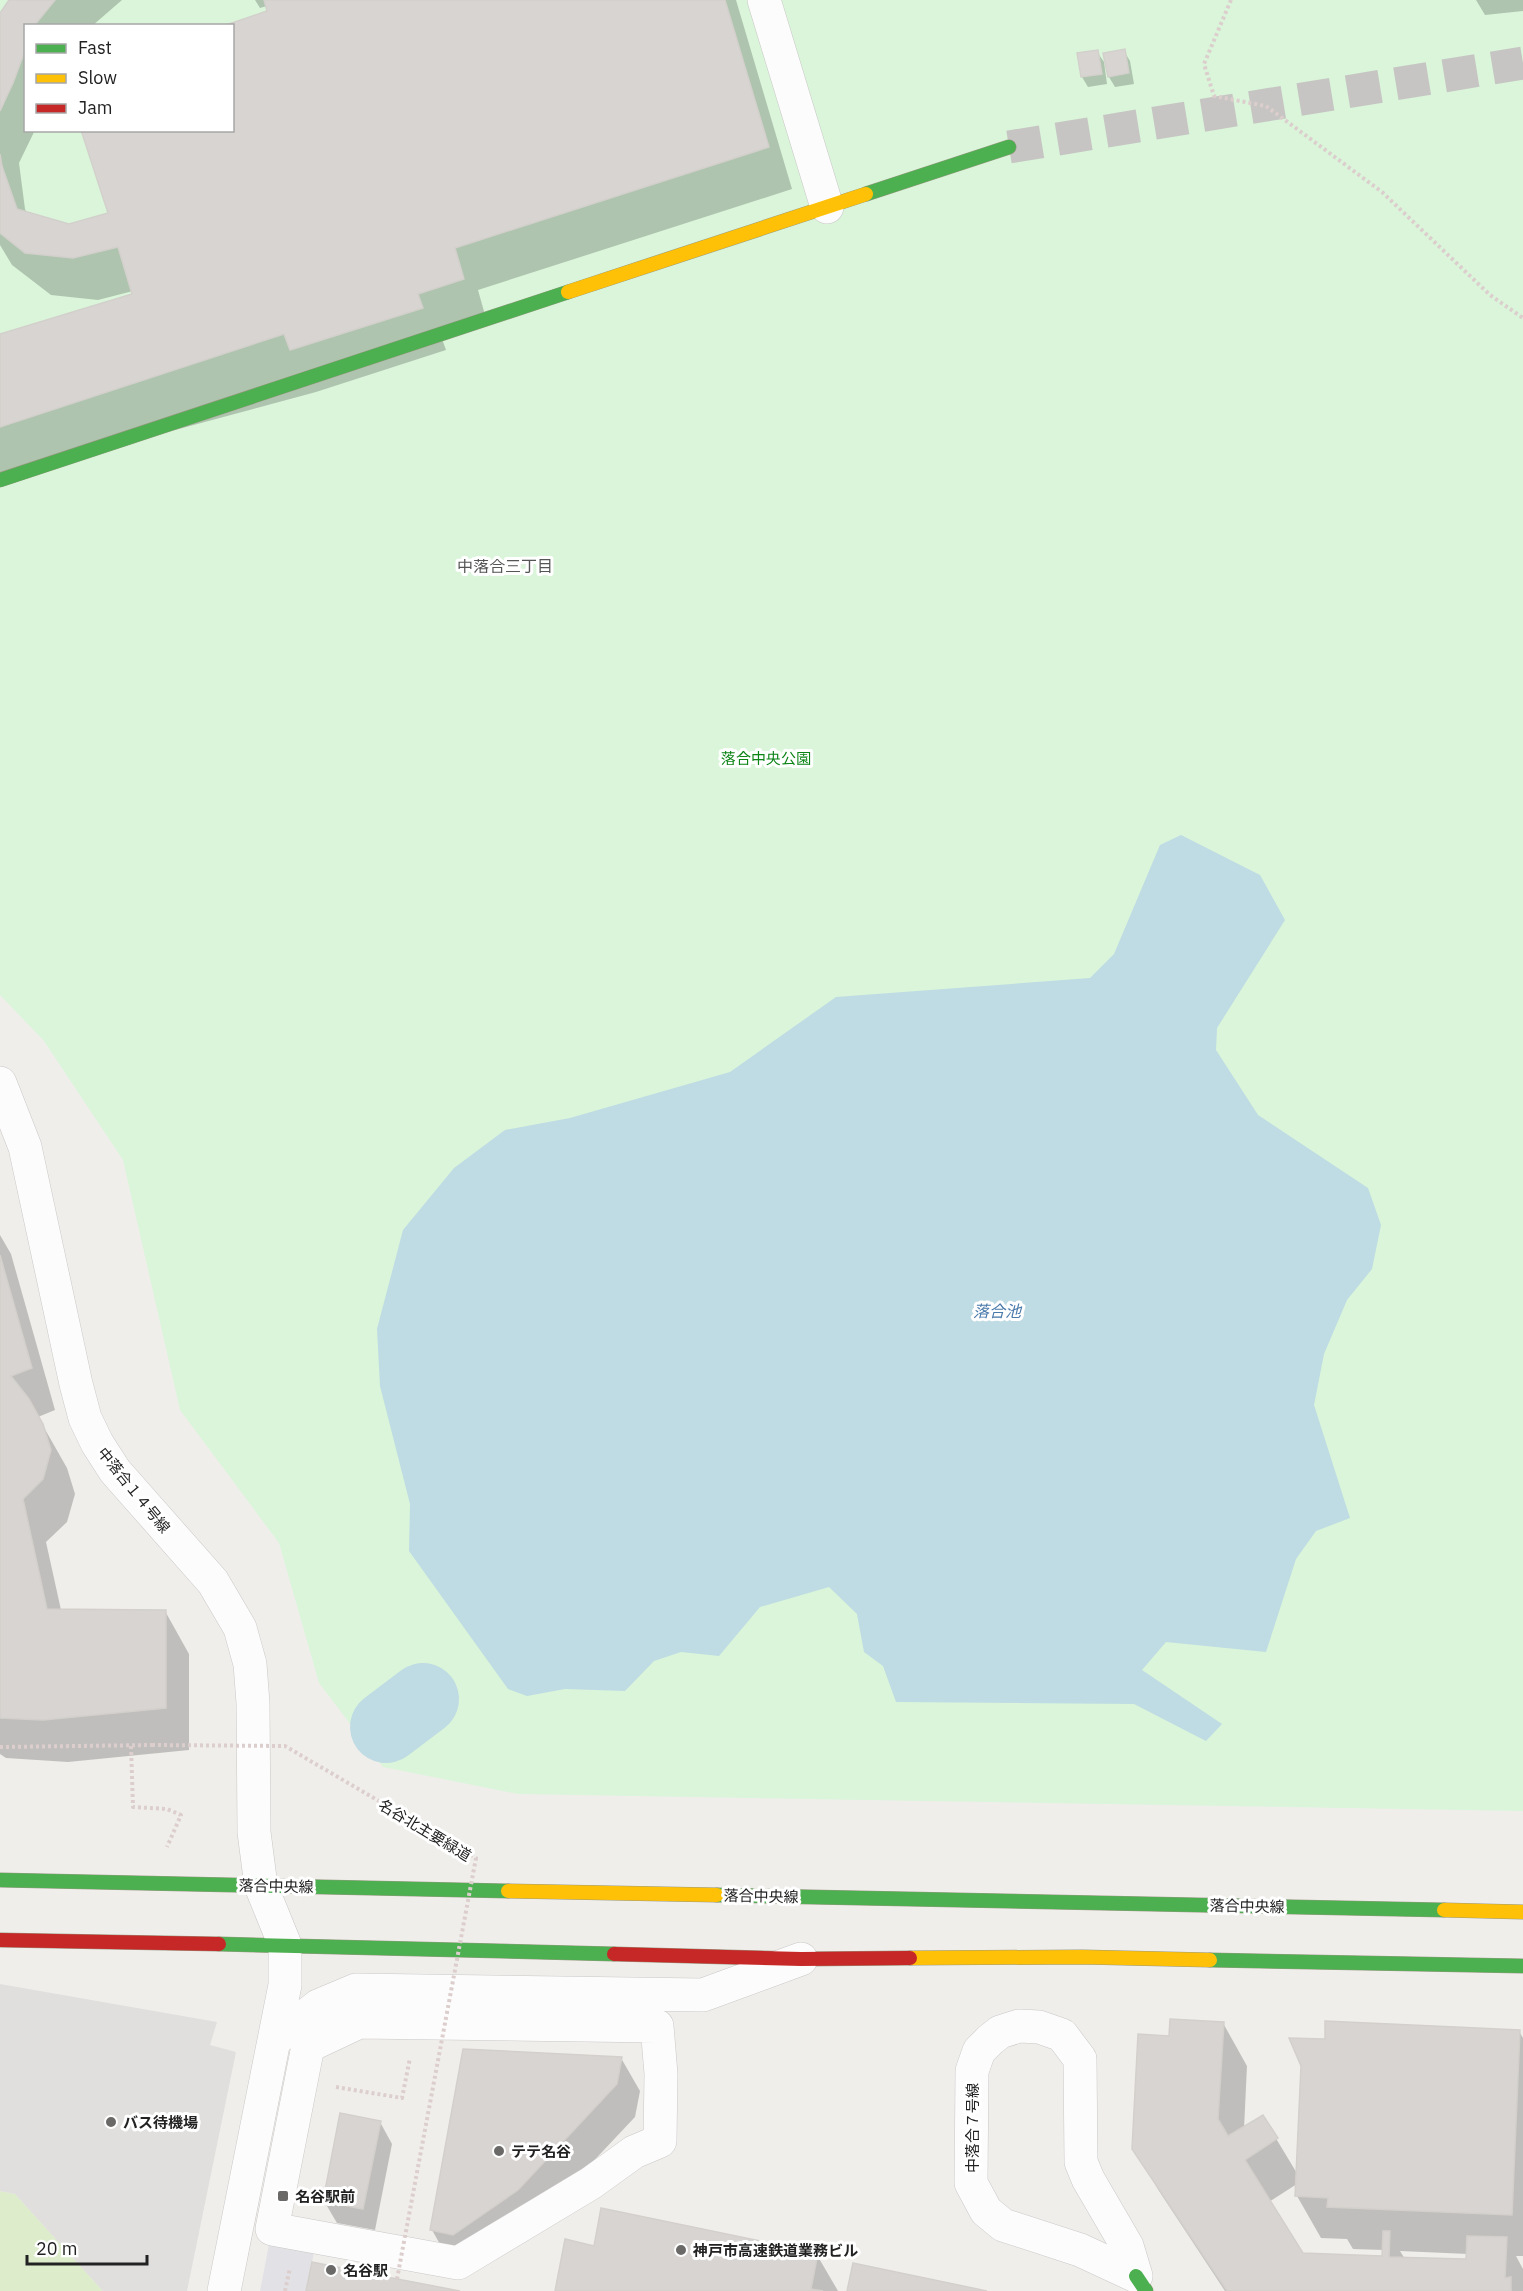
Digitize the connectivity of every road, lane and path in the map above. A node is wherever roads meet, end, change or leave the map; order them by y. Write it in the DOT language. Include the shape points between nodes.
graph roads {
  1 [pos="764,0"];
  2 [pos="1231,0"];
  3 [pos="1009,147"];
  4 [pos="827,207"];
  5 [pos="1523,318"];
  6 [pos="0,480"];
  7 [pos="0,1083"];
  8 [pos="131,1746"];
  9 [pos="0,1747"];
  10 [pos="165,1851"];
  11 [pos="0,1880"];
  12 [pos="261,1886"];
  13 [pos="1523,1912"];
  14 [pos="0,1940"];
  15 [pos="285,1945"];
  16 [pos="801,1959"];
  17 [pos="1523,1966"];
  18 [pos="276,2039"];
  19 [pos="410,2056"];
  20 [pos="327,2086"];
  21 [pos="396,2270"];
  22 [pos="1141,2284"];
  23 [pos="224,2291"];
  1 -- 4 [label="street"];
  2 -- 5 [label="path" via="1204,64 1214,96 1266,106 1382,192 1490,296"];
  3 -- 4 [label="street"];
  4 -- 6 [label="street"];
  7 -- 12 [label="street, 中落合１４号線" via="25,1147 85,1418 115,1471 213,1582 240,1628 250,1664 254,1832"];
  8 -- 9 [label="path, 名谷北主要緑道"];
  8 -- 10 [label="path" via="133,1807 167,1809 182,1815"];
  8 -- 21 [label="path, 名谷北主要緑道, bridge" via="285,1746 476,1858"];
  11 -- 12 [label="street, 落合中央線"];
  12 -- 13 [label="street, 落合中央線"];
  12 -- 15 [label="street, 中落合１４号線"];
  14 -- 15 [label="street"];
  15 -- 16 [label="street"];
  15 -- 18 [label="street" via="285,1985"];
  16 -- 17 [label="street" via="1082,1957"];
  16 -- 18 [label="street" via="703,1995 356,1990 318,2006"];
  18 -- 23 [label="street"];
  19 -- 20 [label="path" via="402,2098"];
  21 -- 21 [label="street" via="272,2229 308,2046 359,2022 657,2026 660,2141 634,2152 591,2183 458,2264"];
  22 -- 22 [label="street, 中落合７号線" via="1080,2250 1003,2225 986,2211 971,2183 972,2072 979,2051 1000,2032 1019,2026 1039,2027 1062,2035 1080,2059 1082,2162 1128,2246"];
}
